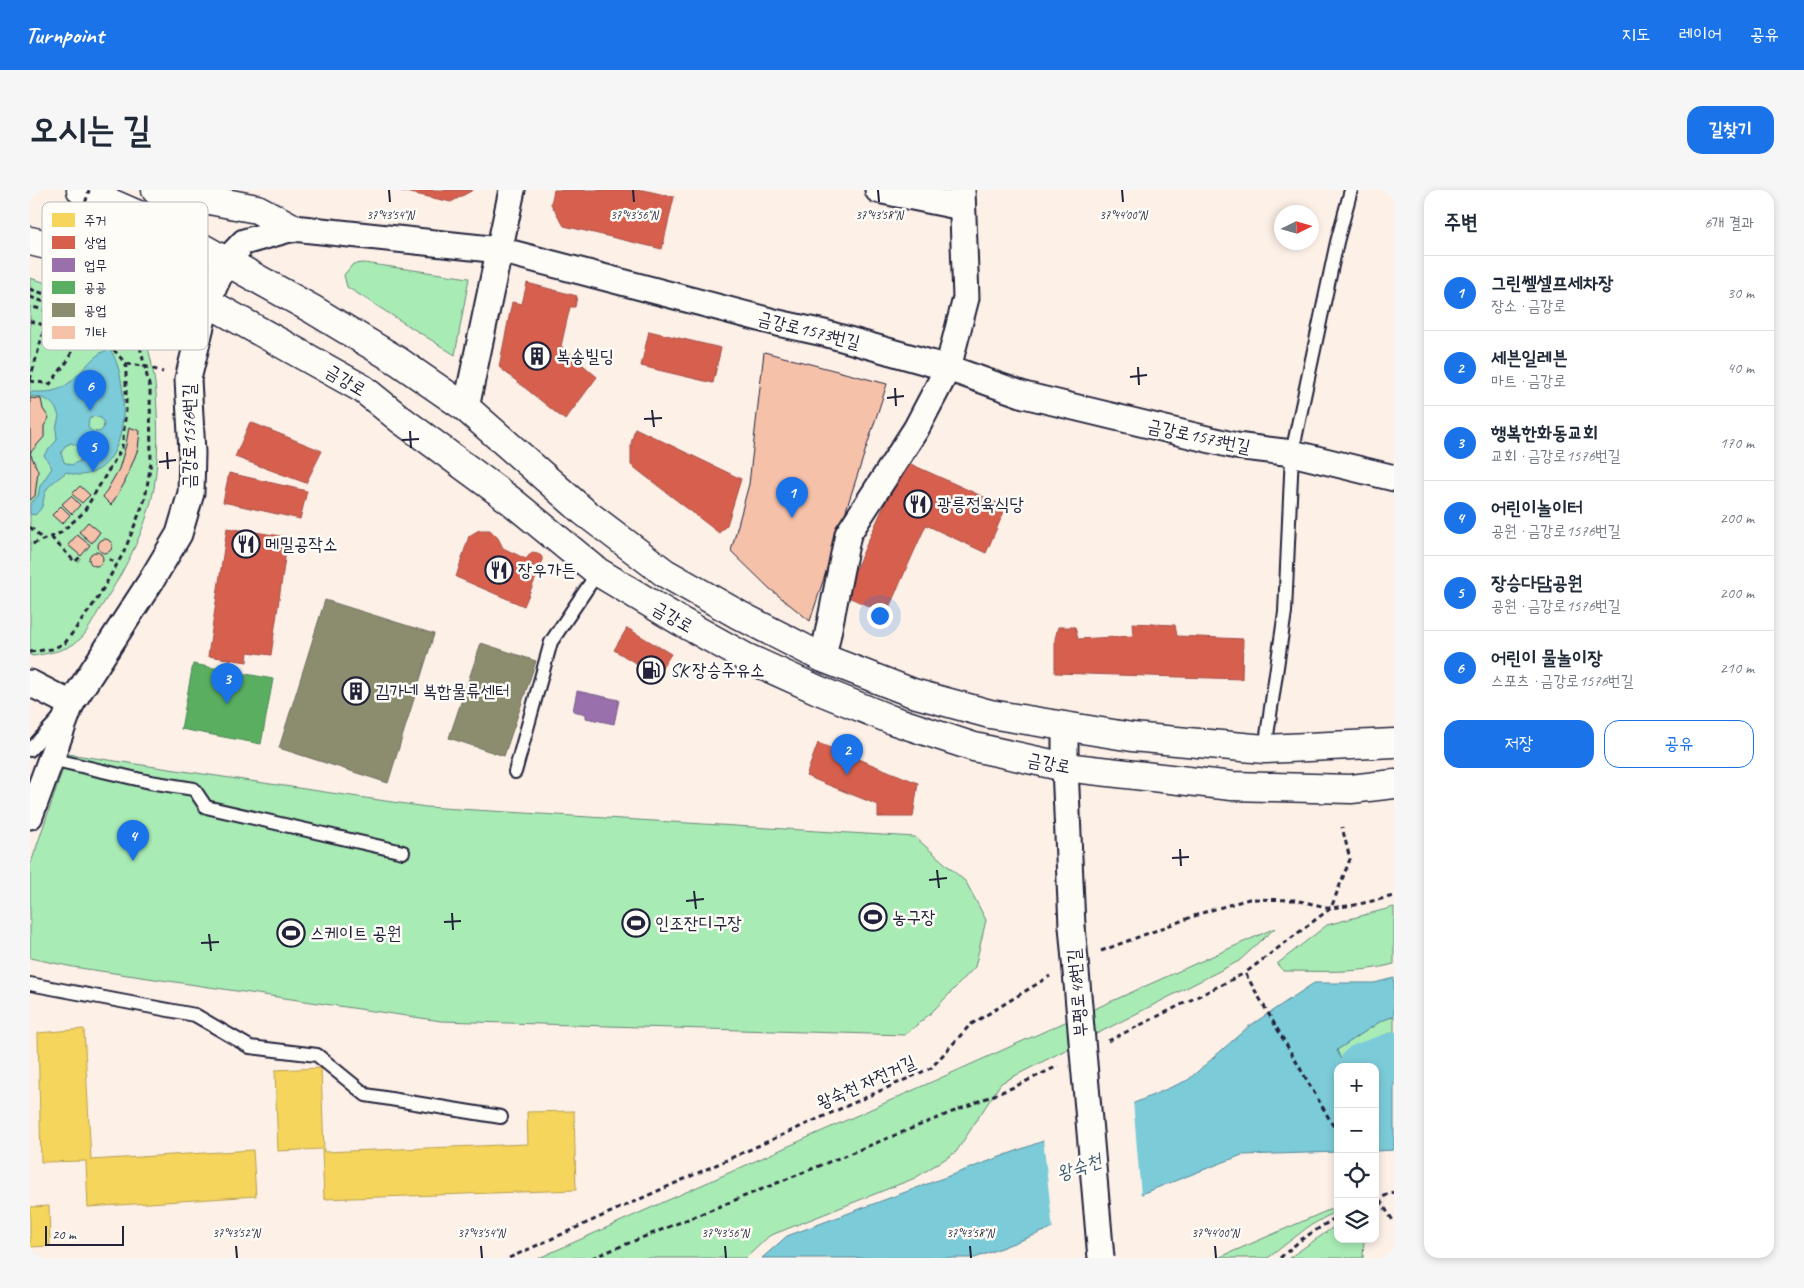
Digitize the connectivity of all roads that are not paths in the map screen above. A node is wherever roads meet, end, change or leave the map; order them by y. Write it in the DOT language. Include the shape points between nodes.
graph roads {
  1 [pos="81,190"];
  2 [pos="156,190"];
  3 [pos="512,190"];
  4 [pos="878,190"];
  5 [pos="1351,190"];
  6 [pos="962,198"];
  7 [pos="108,202"];
  8 [pos="293,228"];
  9 [pos="500,250"];
  10 [pos="208,251"];
  11 [pos="226,261"];
  12 [pos="208,300"];
  13 [pos="208,303"];
  14 [pos="195,350"];
  15 [pos="948,368"];
  16 [pos="466,408"];
  17 [pos="1292,454"];
  18 [pos="1394,478"];
  19 [pos="598,572"];
  20 [pos="823,658"];
  21 [pos="30,683"];
  22 [pos="71,704"];
  23 [pos="1065,727"];
  24 [pos="1394,743"];
  25 [pos="1265,749"];
  26 [pos="41,755"];
  27 [pos="1065,767"];
  28 [pos="515,772"];
  29 [pos="1394,784"];
  30 [pos="30,816"];
  31 [pos="403,852"];
  32 [pos="30,984"];
  33 [pos="501,1117"];
  34 [pos="1100,1258"];
  1 -- 7 [label="main road, 금강로"];
  2 -- 8 [label="main road" via="257,209"];
  3 -- 9 [label="street"];
  4 -- 6 [label="street"];
  5 -- 17 [label="lane"];
  6 -- 15 [label="street" via="966,298"];
  8 -- 9 [label="street, 금강로1573번길"];
  8 -- 11 [label="street, 금강로1573번길" via="244,242"];
  9 -- 15 [label="street, 금강로1573번길"];
  9 -- 16 [label="street"];
  10 -- 11 [label="main road, 금강로"];
  11 -- 12 [label="street, 금강로1576번길"];
  11 -- 16 [label="main road, 금강로" via="382,351"];
  13 -- 19 [label="main road, 금강로" via="363,389 510,500"];
  14 -- 22 [label="street, 금강로1576번길" via="188,380 191,493 179,534"];
  15 -- 17 [label="street, 금강로1573번길" via="1024,396 1236,446"];
  15 -- 20 [label="street" via="916,429 848,534"];
  16 -- 20 [label="main road, 금강로" via="583,511 665,573 739,616"];
  17 -- 18 [label="street, 금강로1573번길"];
  17 -- 25 [label="lane" via="1285,612"];
  19 -- 27 [label="main road, 금강로" via="712,639 818,690 892,720 974,747"];
  19 -- 28 [label="lane" via="551,642"];
  20 -- 23 [label="main road, 금강로" via="913,693 990,714"];
  21 -- 22 [label="street"];
  22 -- 26 [label="street, 금강로1576번길"];
  23 -- 25 [label="main road, 금강로" via="1132,737"];
  23 -- 27 [label="street, 부평로48번길"];
  24 -- 25 [label="main road, 금강로"];
  26 -- 30 [label="street, 금강로1576번길"];
  26 -- 31 [label="lane" via="150,782 194,789 206,807"];
  27 -- 29 [label="main road, 금강로" via="1232,786 1351,789"];
  27 -- 34 [label="street, 부평로48번길, bridge" via="1072,926"];
  32 -- 33 [label="lane" via="195,1015 250,1047 317,1055 366,1094"];
}
